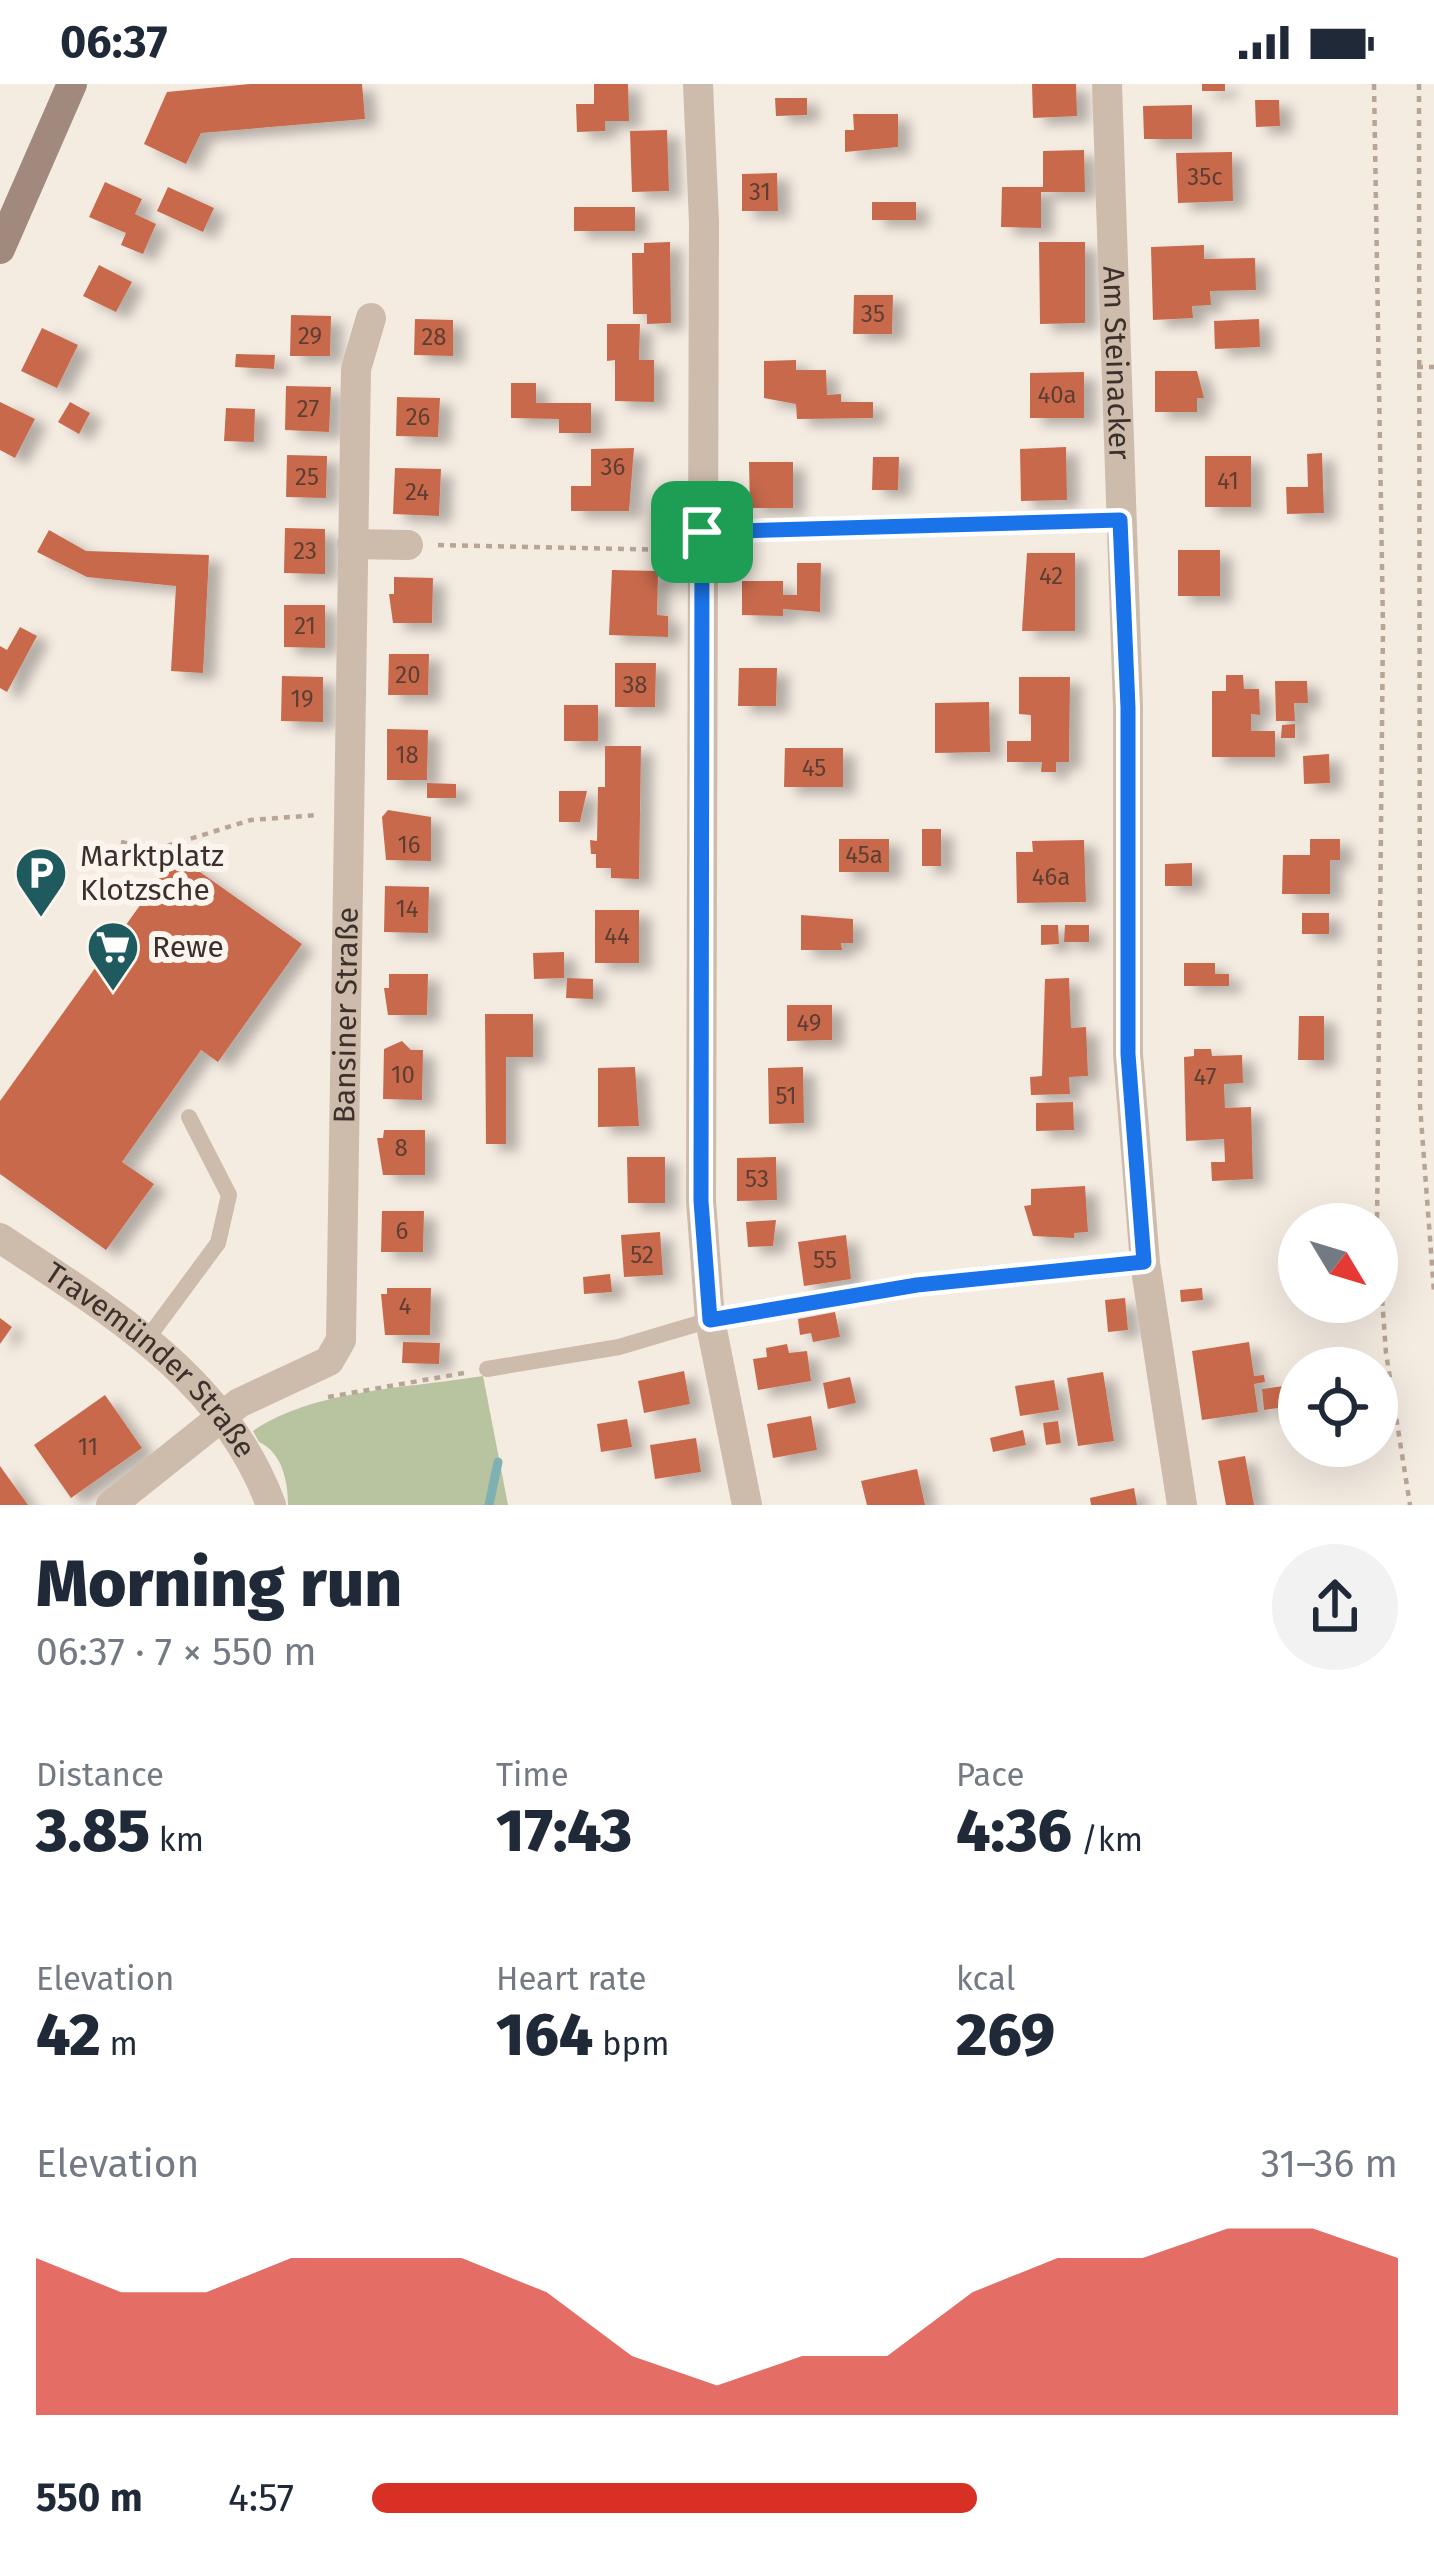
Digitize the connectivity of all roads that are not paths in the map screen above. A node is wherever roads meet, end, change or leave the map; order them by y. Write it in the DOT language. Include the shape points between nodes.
graph roads {
  1 [pos="698,84"];
  2 [pos="1107,84"];
  3 [pos="65,89"];
  4 [pos="0,249"];
  5 [pos="371,318"];
  6 [pos="352,544"];
  7 [pos="408,545"];
  8 [pos="189,1117"];
  9 [pos="0,1238"];
  10 [pos="710,1320"];
  11 [pos="147,1339"];
  12 [pos="488,1369"];
  13 [pos="223,1416"];
  14 [pos="111,1505"];
  15 [pos="271,1505"];
  16 [pos="747,1505"];
  17 [pos="1182,1505"];
  1 -- 10 [label="street" via="701,1201"];
  2 -- 17 [label="street, Am Steinacker" via="1128,708 1128,1054 1144,1262"];
  3 -- 4 [label="street"];
  5 -- 6 [label="street, Bansiner Straße" via="356,369"];
  6 -- 7 [label="street"];
  6 -- 13 [label="street, Bansiner Straße" via="341,1340 329,1361"];
  8 -- 11 [label="lane" via="229,1195 218,1243"];
  9 -- 11 [label="street, Travemünder Straße"];
  10 -- 12 [label="lane" via="619,1347"];
  10 -- 16 [label="street"];
  11 -- 13 [label="street, Travemünder Straße"];
  13 -- 14 [label="street, Bansiner Straße"];
  13 -- 15 [label="street, Travemünder Straße"];
}
